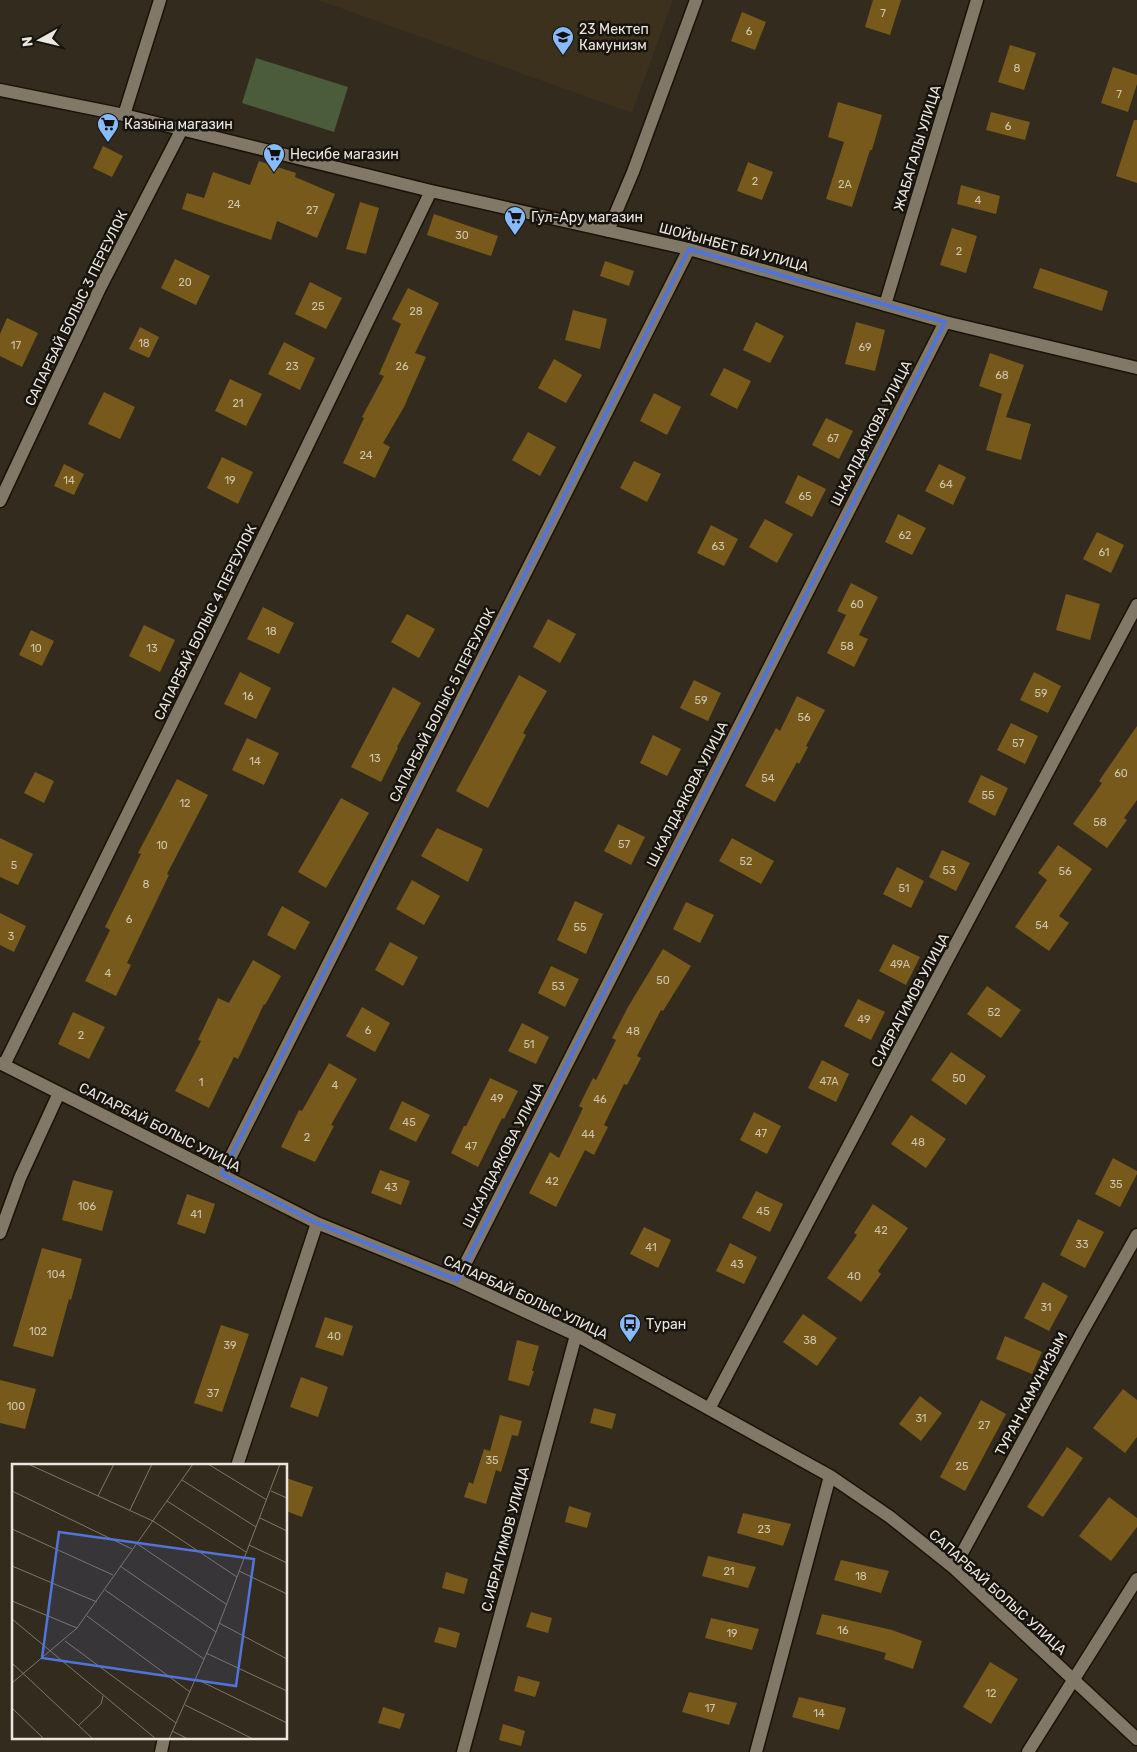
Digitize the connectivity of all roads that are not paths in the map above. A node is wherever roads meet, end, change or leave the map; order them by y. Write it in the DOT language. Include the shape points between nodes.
graph roads {
  1 [pos="160,0"];
  2 [pos="696,0"];
  3 [pos="977,0"];
  4 [pos="0,90"];
  5 [pos="124,115"];
  6 [pos="182,129"];
  7 [pos="431,191"];
  8 [pos="608,231"];
  9 [pos="689,249"];
  10 [pos="885,305"];
  11 [pos="945,322"];
  12 [pos="1136,364"];
  13 [pos="0,501"];
  14 [pos="1137,605"];
  15 [pos="2,1064"];
  16 [pos="59,1093"];
  17 [pos="222,1174"];
  18 [pos="317,1223"];
  19 [pos="0,1233"];
  20 [pos="1137,1235"];
  21 [pos="458,1280"];
  22 [pos="576,1335"];
  23 [pos="709,1409"];
  24 [pos="238,1464"];
  25 [pos="830,1476"];
  26 [pos="954,1568"];
  27 [pos="1137,1579"];
  28 [pos="1074,1682"];
  29 [pos="1137,1739"];
  30 [pos="463,1752"];
  31 [pos="756,1752"];
  32 [pos="1028,1752"];
  1 -- 5 [label="street"];
  2 -- 8 [label="street"];
  3 -- 10 [label="street, ЖАБАГАЛЫ УЛИЦА"];
  4 -- 5 [label="street, ШОЙЫНБЕТ БИ УЛИЦА"];
  5 -- 6 [label="street, ШОЙЫНБЕТ БИ УЛИЦА"];
  6 -- 7 [label="street, ШОЙЫНБЕТ БИ УЛИЦА"];
  6 -- 13 [label="street, САПАРБАЙ БОЛЫС 3 ПЕРЕУЛОК" via="100,288"];
  7 -- 8 [label="street, ШОЙЫНБЕТ БИ УЛИЦА"];
  7 -- 15 [label="street, САПАРБАЙ БОЛЫС 4 ПЕРЕУЛОК"];
  8 -- 9 [label="street, ШОЙЫНБЕТ БИ УЛИЦА"];
  9 -- 10 [label="street, ШОЙЫНБЕТ БИ УЛИЦА"];
  9 -- 17 [label="street, САПАРБАЙ БОЛЫС 5 ПЕРЕУЛОК"];
  10 -- 11 [label="street, ШОЙЫНБЕТ БИ УЛИЦА"];
  11 -- 12 [label="street, ШОЙЫНБЕТ БИ УЛИЦА"];
  11 -- 21 [label="street, Ш.КАЛДАЯКОВА УЛИЦА"];
  14 -- 23 [label="street, С.ИБРАГИМОВ УЛИЦА"];
  15 -- 16 [label="street, САПАРБАЙ БОЛЫС УЛИЦА"];
  16 -- 17 [label="street, САПАРБАЙ БОЛЫС УЛИЦА"];
  16 -- 19 [label="street" via="20,1178"];
  17 -- 18 [label="street, САПАРБАЙ БОЛЫС УЛИЦА"];
  18 -- 21 [label="street, САПАРБАЙ БОЛЫС УЛИЦА"];
  18 -- 24 [label="street"];
  20 -- 26 [label="street, ТУРАН КАМУНИЗЫМ"];
  21 -- 22 [label="street, САПАРБАЙ БОЛЫС УЛИЦА"];
  22 -- 23 [label="street, САПАРБАЙ БОЛЫС УЛИЦА"];
  22 -- 30 [label="street, С.ИБРАГИМОВ УЛИЦА"];
  23 -- 25 [label="street, САПАРБАЙ БОЛЫС УЛИЦА"];
  25 -- 26 [label="street, САПАРБАЙ БОЛЫС УЛИЦА" via="890,1517"];
  25 -- 31 [label="street"];
  26 -- 28 [label="street, САПАРБАЙ БОЛЫС УЛИЦА"];
  27 -- 28 [label="street"];
  28 -- 29 [label="street, САПАРБАЙ БОЛЫС УЛИЦА"];
  28 -- 32 [label="street"];
}
